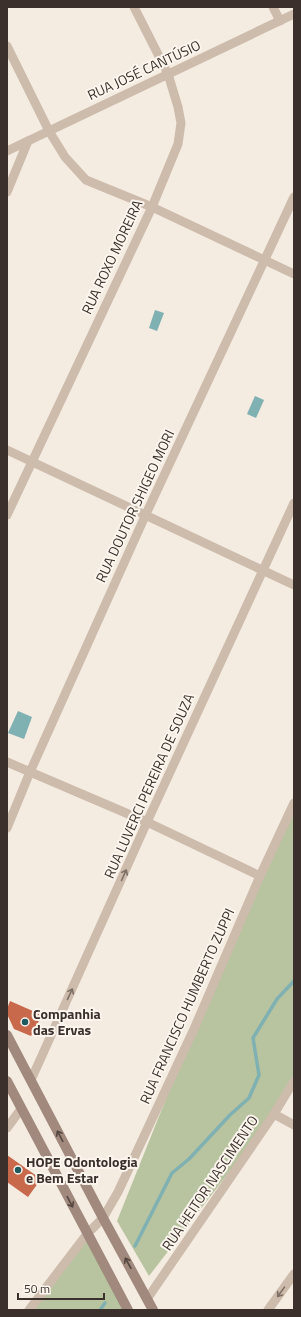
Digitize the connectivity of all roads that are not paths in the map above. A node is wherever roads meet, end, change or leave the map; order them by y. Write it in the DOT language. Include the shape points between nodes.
graph roads {
  1 [pos="134,7"];
  2 [pos="273,7"];
  3 [pos="294,14"];
  4 [pos="280,21"];
  5 [pos="7,46"];
  6 [pos="168,74"];
  7 [pos="48,131"];
  8 [pos="28,141"];
  9 [pos="7,151"];
  10 [pos="7,192"];
  11 [pos="294,197"];
  12 [pos="152,207"];
  13 [pos="265,260"];
  14 [pos="294,274"];
  15 [pos="7,450"];
  16 [pos="32,462"];
  17 [pos="294,503"];
  18 [pos="146,514"];
  19 [pos="7,516"];
  20 [pos="263,570"];
  21 [pos="294,585"];
  22 [pos="7,762"];
  23 [pos="30,772"];
  24 [pos="294,803"];
  25 [pos="147,822"];
  26 [pos="7,828"];
  27 [pos="260,876"];
  28 [pos="7,1035"];
  29 [pos="10,1049"];
  30 [pos="31,1080"];
  31 [pos="7,1081"];
  32 [pos="294,1081"];
  33 [pos="21,1108"];
  34 [pos="274,1114"];
  35 [pos="294,1125"];
  36 [pos="7,1128"];
  37 [pos="103,1218"];
  38 [pos="88,1234"];
  39 [pos="294,1274"];
  40 [pos="148,1300"];
  41 [pos="29,1310"];
  42 [pos="128,1310"];
  43 [pos="152,1310"];
  44 [pos="268,1310"];
  1 -- 6 [label="street, RUA ROXO MOREIRA"];
  2 -- 4 [label="street"];
  3 -- 4 [label="street, RUA JOSÉ CANTÚSIO"];
  4 -- 6 [label="street, RUA JOSÉ CANTÚSIO"];
  5 -- 7 [label="street"];
  6 -- 7 [label="street, RUA JOSÉ CANTÚSIO"];
  6 -- 12 [label="street, RUA ROXO MOREIRA" via="181,123 178,144"];
  7 -- 8 [label="street, RUA JOSÉ CANTÚSIO"];
  7 -- 12 [label="street" via="65,157 86,180"];
  8 -- 9 [label="street, RUA JOSÉ CANTÚSIO"];
  8 -- 10 [label="street"];
  11 -- 13 [label="street, RUA DOUTOR SHIGEO MORI"];
  12 -- 13 [label="street"];
  12 -- 16 [label="street, RUA ROXO MOREIRA"];
  13 -- 14 [label="street"];
  13 -- 18 [label="street, RUA DOUTOR SHIGEO MORI"];
  15 -- 16 [label="street"];
  16 -- 18 [label="street"];
  16 -- 19 [label="street, RUA ROXO MOREIRA"];
  17 -- 20 [label="street, RUA LUVERCI PEREIRA DE SOUZA"];
  18 -- 20 [label="street"];
  18 -- 23 [label="street, RUA DOUTOR SHIGEO MORI"];
  20 -- 21 [label="street"];
  20 -- 25 [label="street, RUA LUVERCI PEREIRA DE SOUZA"];
  22 -- 23 [label="street"];
  23 -- 25 [label="street"];
  23 -- 26 [label="street, RUA DOUTOR SHIGEO MORI"];
  24 -- 27 [label="street, RUA FRANCISCO HUMBERTO ZUPPI"];
  25 -- 27 [label="street"];
  30 -- 25 [label="street, RUA LUVERCI PEREIRA DE SOUZA, one-way"];
  27 -- 37 [label="street, RUA FRANCISCO HUMBERTO ZUPPI" via="194,1029 118,1192"];
  28 -- 29 [label="main road"];
  29 -- 30 [label="main road"];
  37 -- 30 [label="main road, one-way"];
  31 -- 33 [label="main road"];
  32 -- 34 [label="street, RUA HEITOR NASCIMENTO"];
  33 -- 36 [label="street"];
  33 -- 38 [label="main road, one-way"];
  34 -- 35 [label="street"];
  34 -- 40 [label="street, RUA HEITOR NASCIMENTO"];
  37 -- 38 [label="street, RUA FRANCISCO HUMBERTO ZUPPI"];
  40 -- 37 [label="main road, one-way"];
  38 -- 41 [label="street, RUA FRANCISCO HUMBERTO ZUPPI"];
  38 -- 42 [label="main road"];
  39 -- 44 [label="street, one-way"];
  40 -- 43 [label="main road"];
}
